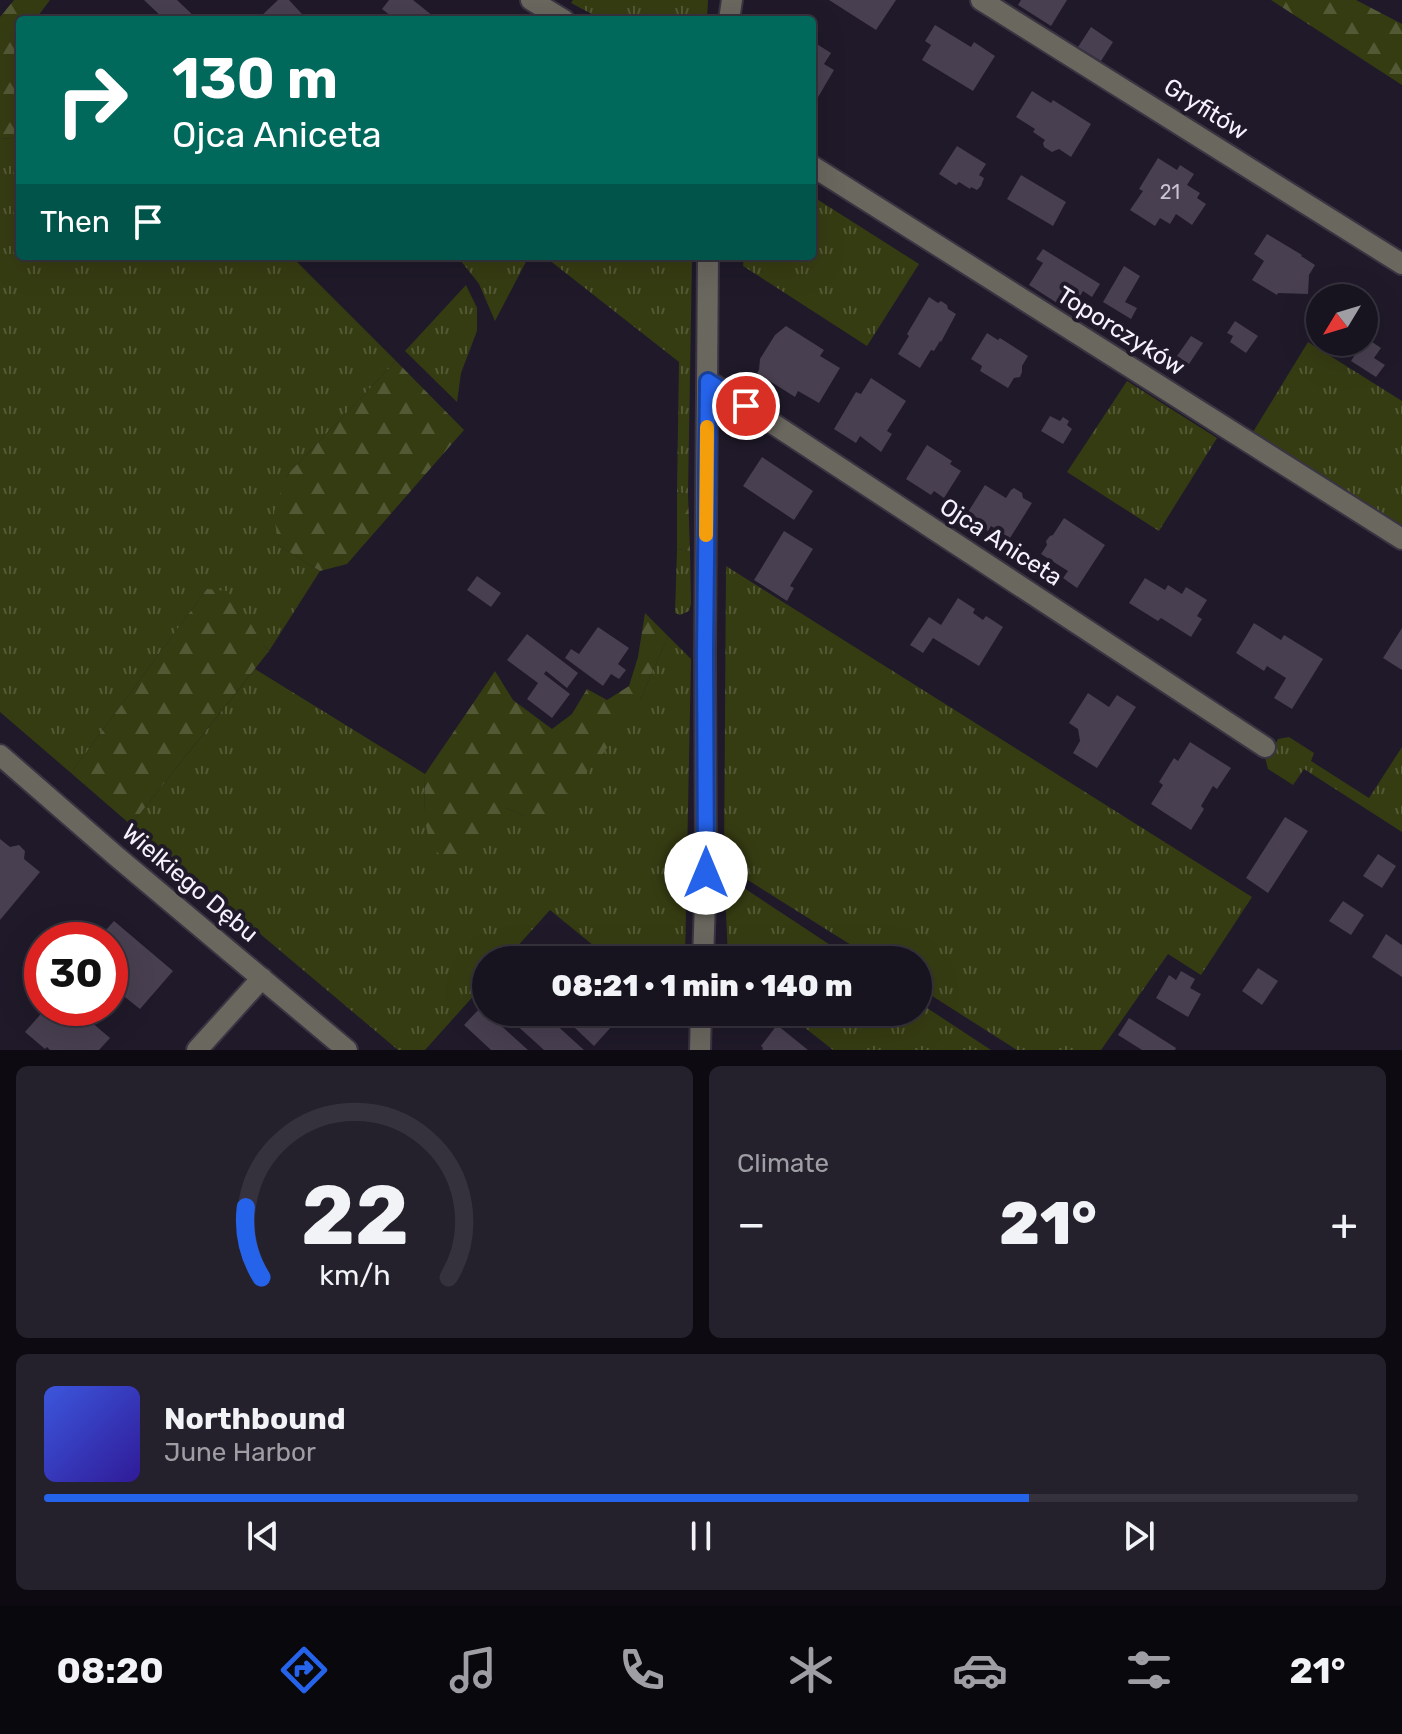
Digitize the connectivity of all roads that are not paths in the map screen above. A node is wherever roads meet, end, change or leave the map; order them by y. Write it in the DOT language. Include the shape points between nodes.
graph roads {
  1 [pos="531,0"];
  2 [pos="981,0"];
  3 [pos="557,16"];
  4 [pos="816,169"];
  5 [pos="708,260"];
  6 [pos="1402,264"];
  7 [pos="708,381"];
  8 [pos="1402,539"];
  9 [pos="1265,747"];
  10 [pos="0,755"];
  11 [pos="703,946"];
  12 [pos="262,978"];
  13 [pos="701,1026"];
  14 [pos="197,1050"];
  15 [pos="347,1050"];
  16 [pos="700,1050"];
  1 -- 3 [label="street"];
  2 -- 6 [label="street, Gryfitów"];
  4 -- 8 [label="street, Toporczyków"];
  5 -- 7 [label="street"];
  7 -- 9 [label="street, Ojca Aniceta"];
  7 -- 11 [label="street"];
  10 -- 12 [label="street, Wielkiego Dębu"];
  12 -- 14 [label="street"];
  12 -- 15 [label="street, Wielkiego Dębu"];
  13 -- 16 [label="street"];
}
